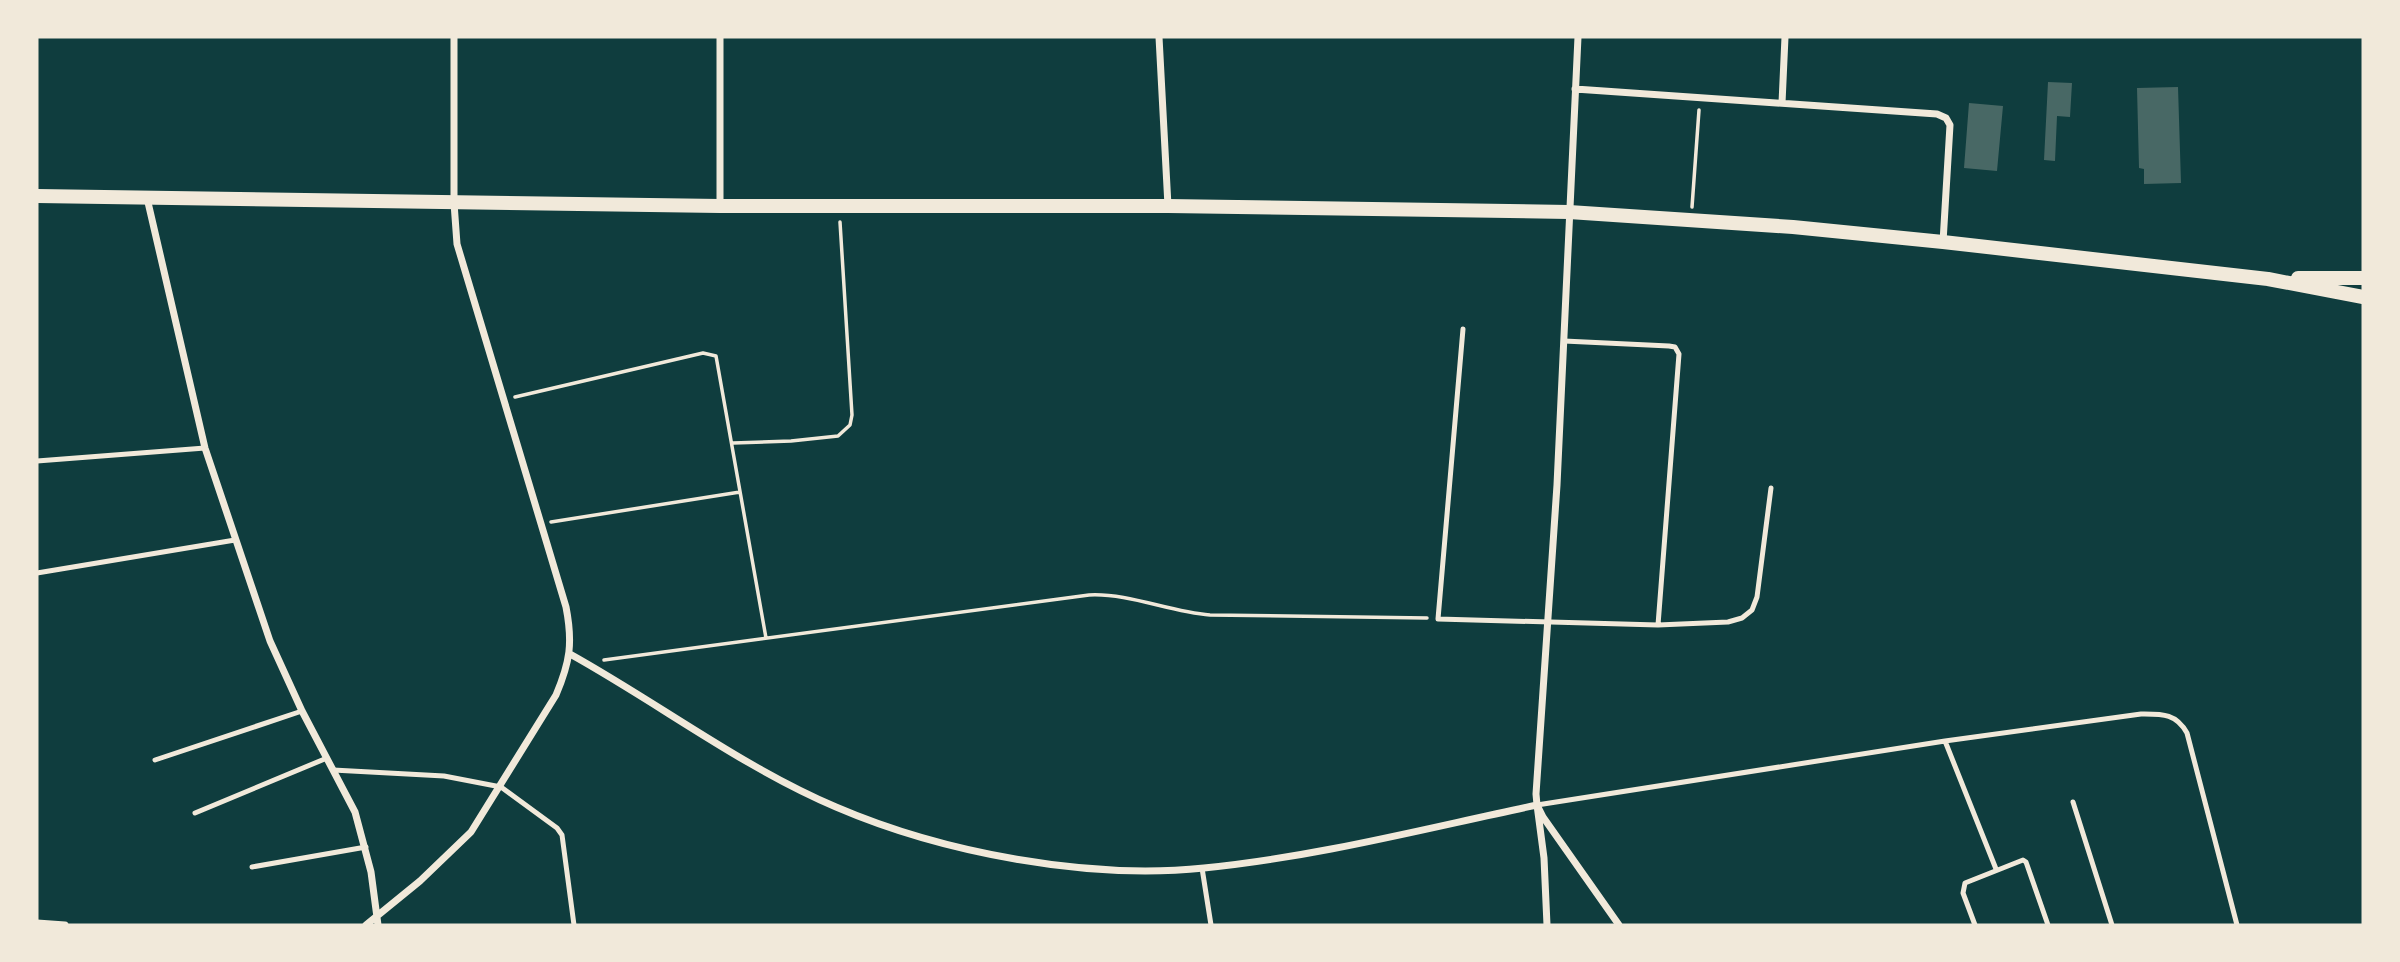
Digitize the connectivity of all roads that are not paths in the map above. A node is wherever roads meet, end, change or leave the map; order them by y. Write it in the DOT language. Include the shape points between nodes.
graph roads {
  1 [pos="454,37"];
  2 [pos="720,37"];
  3 [pos="1159,37"];
  4 [pos="1578,37"];
  5 [pos="1785,37"];
  6 [pos="1576,89"];
  7 [pos="1782,103"];
  8 [pos="37,196"];
  9 [pos="146,198"];
  10 [pos="454,203"];
  11 [pos="720,206"];
  12 [pos="1168,206"];
  13 [pos="1569,212"];
  14 [pos="1943,242"];
  15 [pos="2363,278"];
  16 [pos="2268,279"];
  17 [pos="2363,297"];
  18 [pos="1463,328"];
  19 [pos="1564,341"];
  20 [pos="205,448"];
  21 [pos="37,461"];
  22 [pos="1771,488"];
  23 [pos="235,540"];
  24 [pos="37,573"];
  25 [pos="1548,624"];
  26 [pos="1658,625"];
  27 [pos="570,654"];
  28 [pos="302,711"];
  29 [pos="1945,741"];
  30 [pos="327,758"];
  31 [pos="156,760"];
  32 [pos="333,770"];
  33 [pos="501,787"];
  34 [pos="2073,802"];
  35 [pos="1537,805"];
  36 [pos="195,813"];
  37 [pos="366,847"];
  38 [pos="251,867"];
  39 [pos="1202,868"];
  40 [pos="1996,869"];
  41 [pos="376,916"];
  42 [pos="37,923"];
  43 [pos="51,925"];
  44 [pos="65,925"];
  45 [pos="366,925"];
  46 [pos="377,925"];
  47 [pos="573,925"];
  48 [pos="1210,925"];
  49 [pos="1547,925"];
  50 [pos="1619,925"];
  51 [pos="1975,925"];
  52 [pos="2048,925"];
  53 [pos="2112,925"];
  54 [pos="2237,925"];
  1 -- 10 [label="street"];
  2 -- 11 [label="street"];
  3 -- 12 [label="street"];
  4 -- 6 [label="street"];
  5 -- 7 [label="street"];
  6 -- 7 [label="street"];
  6 -- 13 [label="street"];
  7 -- 14 [label="street" via="1946,118 1950,125"];
  8 -- 9 [label="main road"];
  9 -- 10 [label="main road"];
  9 -- 20 [label="street"];
  10 -- 11 [label="main road"];
  10 -- 27 [label="street" via="461,261 566,607"];
  11 -- 12 [label="main road"];
  12 -- 13 [label="main road"];
  13 -- 14 [label="main road"];
  13 -- 19 [label="street"];
  14 -- 16 [label="main road"];
  15 -- 16 [label="main road"];
  16 -- 17 [label="main road"];
  18 -- 25 [label="lane" via="1437,619"];
  19 -- 25 [label="street"];
  19 -- 26 [label="lane" via="1669,346 1679,354"];
  20 -- 21 [label="lane"];
  20 -- 23 [label="street"];
  22 -- 26 [label="lane" via="1752,610 1728,622"];
  23 -- 24 [label="lane"];
  23 -- 28 [label="street" via="270,641"];
  25 -- 26 [label="lane"];
  25 -- 35 [label="street"];
  27 -- 33 [label="street" via="556,695"];
  27 -- 39 [label="street" via="777,779 890,828 1038,862 1117,870"];
  28 -- 30 [label="street"];
  28 -- 31 [label="lane"];
  29 -- 35 [label="lane"];
  29 -- 40 [label="lane"];
  29 -- 54 [label="lane" via="2141,714 2171,716 2187,733"];
  30 -- 32 [label="street"];
  30 -- 36 [label="lane"];
  32 -- 33 [label="lane" via="444,776"];
  32 -- 37 [label="street" via="355,812"];
  33 -- 41 [label="street" via="471,832"];
  33 -- 47 [label="lane" via="562,835"];
  34 -- 53 [label="lane"];
  35 -- 39 [label="street" via="1282,857"];
  35 -- 49 [label="street"];
  35 -- 50 [label="street"];
  37 -- 38 [label="lane"];
  37 -- 41 [label="street"];
  39 -- 48 [label="lane"];
  40 -- 51 [label="lane" via="1962,887"];
  40 -- 52 [label="lane" via="2026,862"];
  41 -- 45 [label="street"];
  41 -- 46 [label="street"];
  42 -- 43 [label="street"];
  43 -- 44 [label="street"];
}
